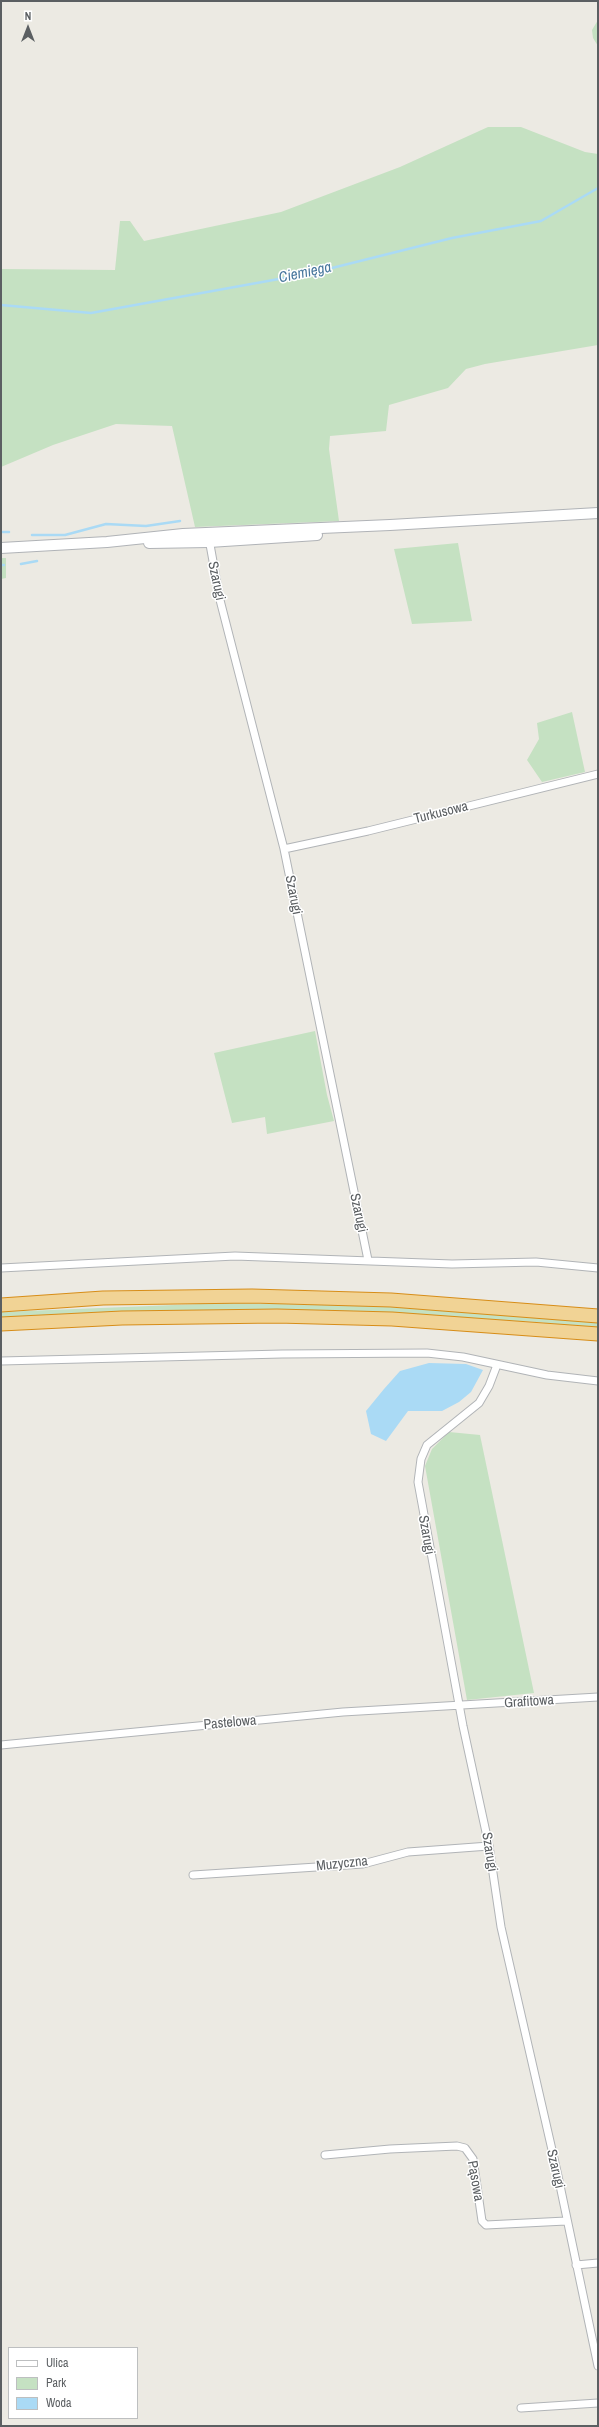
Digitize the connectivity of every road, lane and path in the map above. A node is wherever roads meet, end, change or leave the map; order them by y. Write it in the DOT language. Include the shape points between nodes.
graph roads {
  1 [pos="598,513"];
  2 [pos="209,537"];
  3 [pos="1,548"];
  4 [pos="598,774"];
  5 [pos="284,849"];
  6 [pos="368,1260"];
  7 [pos="1,1268"];
  8 [pos="598,1268"];
  9 [pos="1,1305"];
  10 [pos="598,1316"];
  11 [pos="1,1324"];
  12 [pos="598,1334"];
  13 [pos="1,1362"];
  14 [pos="497,1365"];
  15 [pos="598,1381"];
  16 [pos="598,1697"];
  17 [pos="460,1706"];
  18 [pos="1,1745"];
  19 [pos="489,1846"];
  20 [pos="193,1875"];
  21 [pos="326,2155"];
  22 [pos="566,2221"];
  23 [pos="598,2263"];
  24 [pos="576,2265"];
  25 [pos="598,2366"];
  26 [pos="598,2403"];
  27 [pos="521,2408"];
  1 -- 2 [label="main road"];
  2 -- 3 [label="main road"];
  2 -- 5 [label="street, Szarugi" via="220,600"];
  4 -- 5 [label="street, Turkusowa"];
  5 -- 6 [label="street, Szarugi"];
  6 -- 7 [label="street" via="235,1256"];
  6 -- 8 [label="street" via="452,1264 536,1262"];
  9 -- 10 [label="highway" via="104,1298 252,1296 391,1300"];
  11 -- 12 [label="highway" via="122,1318 278,1316 407,1320"];
  13 -- 14 [label="street" via="381,1353 444,1354"];
  14 -- 15 [label="street" via="547,1375"];
  14 -- 17 [label="street, Szarugi" via="479,1403 427,1445 418,1470 420,1497"];
  16 -- 17 [label="street, Grafitowa"];
  17 -- 18 [label="street, Pastelowa" via="343,1712"];
  17 -- 19 [label="street, Szarugi"];
  19 -- 20 [label="street, Muzyczna" via="408,1852 363,1864"];
  19 -- 22 [label="street, Szarugi" via="501,1927"];
  21 -- 22 [label="street, Pąsowa" via="461,2147 470,2153 473,2159 482,2221 486,2225"];
  22 -- 24 [label="street, Szarugi"];
  23 -- 24 [label="street"];
  24 -- 25 [label="street, Szarugi"];
  26 -- 27 [label="street"];
}
